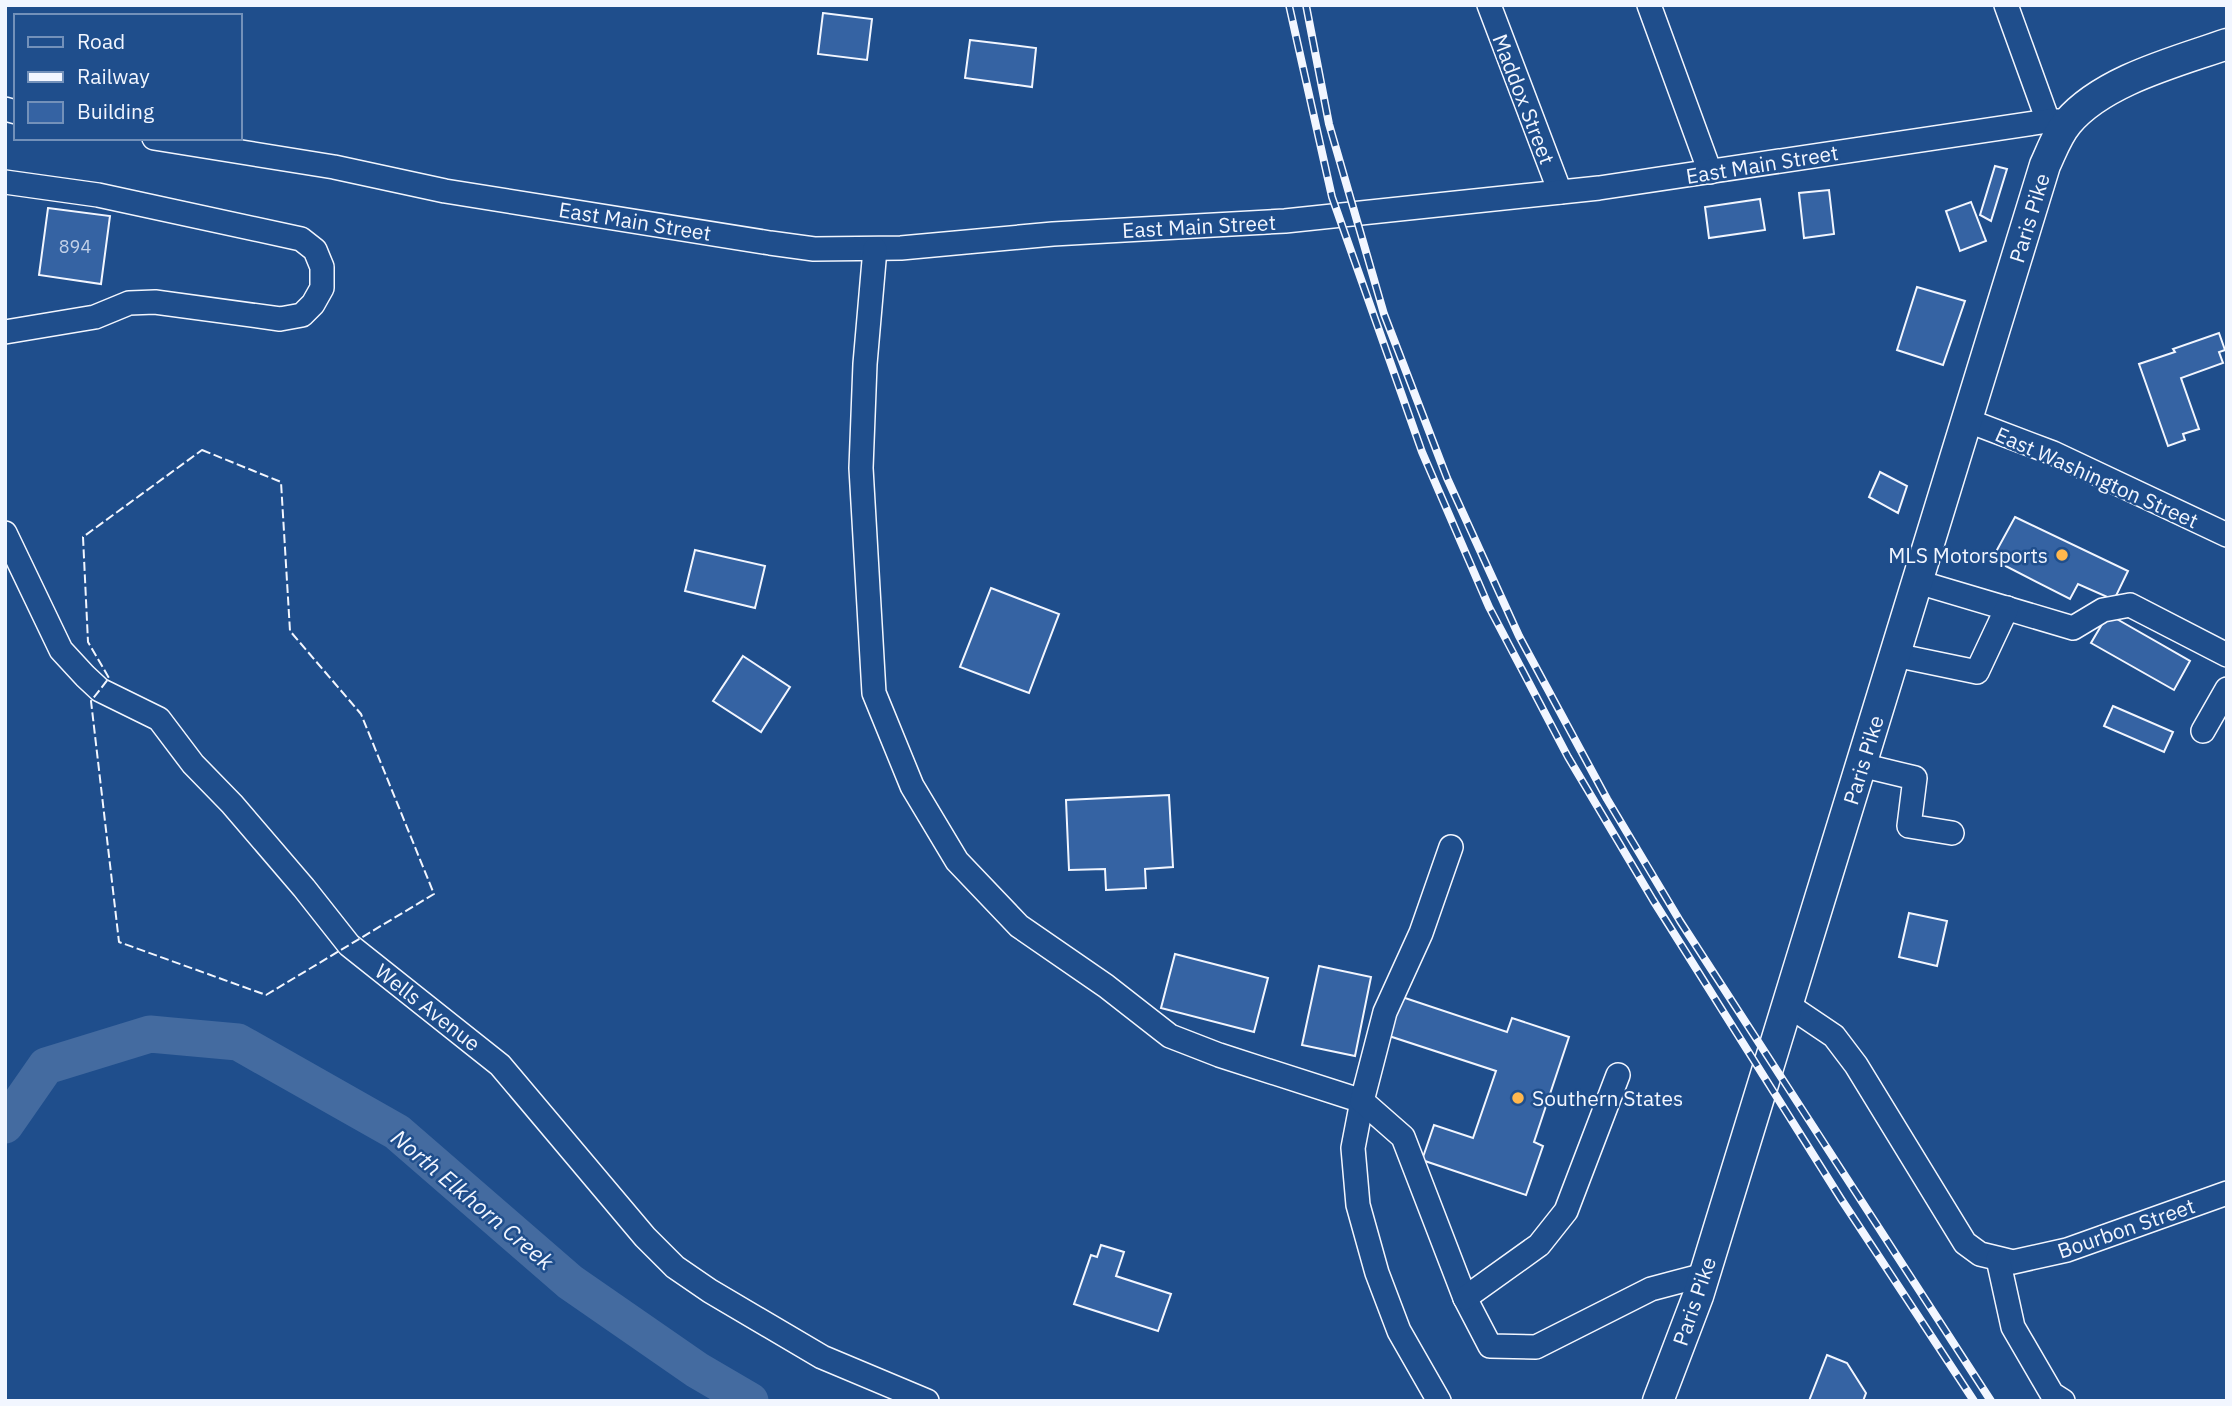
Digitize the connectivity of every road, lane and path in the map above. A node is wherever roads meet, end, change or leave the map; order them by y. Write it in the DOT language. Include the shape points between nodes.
graph roads {
  1 [pos="1489,5"];
  2 [pos="1649,5"];
  3 [pos="2006,5"];
  4 [pos="2227,44"];
  5 [pos="2059,121"];
  6 [pos="166,140"];
  7 [pos="1710,172"];
  8 [pos="5,181"];
  9 [pos="1559,192"];
  10 [pos="875,249"];
  11 [pos="5,332"];
  12 [pos="1966,420"];
  13 [pos="5,533"];
  14 [pos="2227,535"];
  15 [pos="1918,582"];
  16 [pos="2007,608"];
  17 [pos="2227,654"];
  18 [pos="1895,655"];
  19 [pos="2227,689"];
  20 [pos="2203,731"];
  21 [pos="1861,765"];
  22 [pos="1952,833"];
  23 [pos="1451,847"];
  24 [pos="1788,1005"];
  25 [pos="1618,1075"];
  26 [pos="1362,1101"];
  27 [pos="2227,1193"];
  28 [pos="1998,1259"];
  29 [pos="1704,1275"];
  30 [pos="1465,1298"];
  31 [pos="927,1401"];
  32 [pos="1439,1401"];
  33 [pos="1658,1401"];
  34 [pos="2063,1401"];
  1 -- 9 [label="street, Maddox Street"];
  2 -- 7 [label="street"];
  3 -- 5 [label="street"];
  4 -- 5 [label="main road" via="2118,86"];
  5 -- 7 [label="street, East Main Street"];
  5 -- 12 [label="main road, Paris Pike"];
  6 -- 10 [label="street, East Main Street" via="770,243"];
  7 -- 9 [label="street, East Main Street"];
  8 -- 11 [label="street" via="98,195 301,239 315,250 322,267 322,288 302,315 280,318 130,303 95,317"];
  9 -- 10 [label="street, East Main Street" via="1284,221"];
  10 -- 26 [label="street" via="861,468 874,693 912,786 957,861 1019,926 1170,1036"];
  12 -- 14 [label="street, East Washington Street" via="2053,453"];
  12 -- 15 [label="main road, Paris Pike"];
  13 -- 31 [label="street, Wells Avenue" via="61,650 100,690 159,719 349,945 500,1065 675,1268 822,1357"];
  15 -- 16 [label="street"];
  15 -- 18 [label="main road, Paris Pike"];
  16 -- 17 [label="street" via="2073,628 2103,610 2130,605"];
  16 -- 18 [label="street" via="1977,672"];
  18 -- 21 [label="main road, Paris Pike"];
  19 -- 20 [label="street"];
  21 -- 22 [label="street" via="1915,778 1909,826"];
  21 -- 24 [label="main road, Paris Pike"];
  23 -- 26 [label="street" via="1421,933 1385,1012"];
  24 -- 28 [label="street" via="1834,1036 1965,1243"];
  24 -- 29 [label="main road, Paris Pike"];
  25 -- 30 [label="street" via="1566,1212 1539,1245"];
  26 -- 30 [label="street" via="1403,1136"];
  26 -- 32 [label="street" via="1353,1149 1359,1205 1399,1331"];
  27 -- 28 [label="street, Bourbon Street" via="2067,1250 2013,1262"];
  28 -- 34 [label="street" via="2013,1327 2052,1394"];
  29 -- 30 [label="street" via="1651,1289 1536,1347 1490,1346"];
  29 -- 33 [label="main road, Paris Pike"];
}
